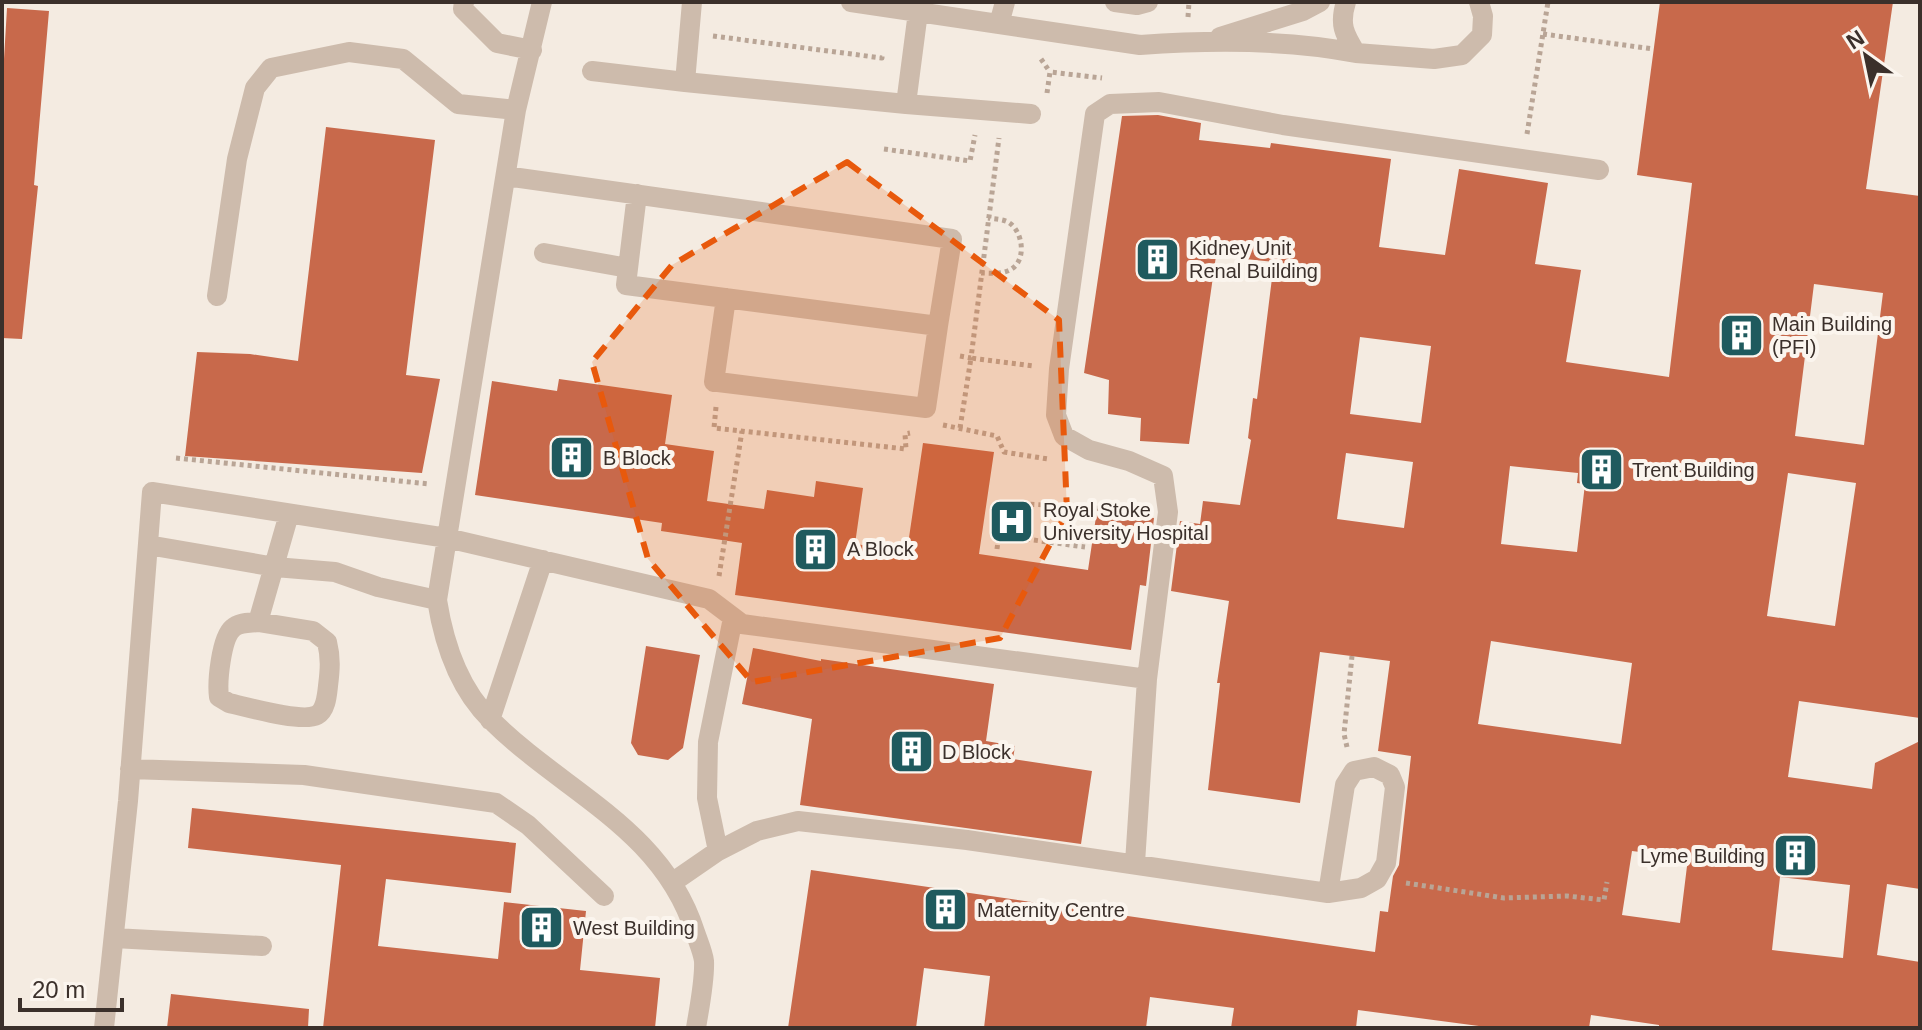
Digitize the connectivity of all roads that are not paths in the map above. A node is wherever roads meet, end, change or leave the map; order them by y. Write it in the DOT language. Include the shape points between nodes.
graph roads {
  1 [pos="464,2"];
  2 [pos="542,2"];
  3 [pos="851,2"];
  4 [pos="1005,2"];
  5 [pos="1115,2"];
  6 [pos="1148,2"];
  7 [pos="1320,2"];
  8 [pos="1346,2"];
  9 [pos="1479,2"];
  10 [pos="691,8"];
  11 [pos="918,12"];
  12 [pos="999,24"];
  13 [pos="1201,42"];
  14 [pos="532,50"];
  15 [pos="1356,53"];
  16 [pos="592,71"];
  17 [pos="685,82"];
  18 [pos="906,104"];
  19 [pos="516,110"];
  20 [pos="1031,114"];
  21 [pos="1599,170"];
  22 [pos="506,176"];
  23 [pos="637,194"];
  24 [pos="544,253"];
  25 [pos="628,268"];
  26 [pos="217,296"];
  27 [pos="726,298"];
  28 [pos="938,326"];
  29 [pos="289,514"];
  30 [pos="447,538"];
  31 [pos="148,545"];
  32 [pos="543,560"];
  33 [pos="275,567"];
  34 [pos="437,600"];
  35 [pos="733,618"];
  36 [pos="258,622"];
  37 [pos="1147,679"];
  38 [pos="490,720"];
  39 [pos="130,769"];
  40 [pos="718,851"];
  41 [pos="1135,863"];
  42 [pos="673,882"];
  43 [pos="1328,893"];
  44 [pos="604,896"];
  45 [pos="114,938"];
  46 [pos="262,946"];
  47 [pos="104,1028"];
  48 [pos="696,1028"];
  1 -- 14 [label="street" via="463,9 497,43"];
  2 -- 14 [label="street"];
  3 -- 11 [label="street"];
  4 -- 12 [label="street"];
  5 -- 6 [label="street"];
  7 -- 13 [label="street"];
  8 -- 15 [label="street" via="1342,33"];
  9 -- 15 [label="street" via="1482,35 1462,55 1434,59"];
  10 -- 17 [label="street"];
  11 -- 12 [label="street"];
  11 -- 18 [label="street"];
  12 -- 13 [label="street" via="1140,45"];
  13 -- 15 [label="street" via="1314,45"];
  14 -- 19 [label="street"];
  16 -- 17 [label="street"];
  17 -- 18 [label="street"];
  18 -- 20 [label="street"];
  19 -- 22 [label="street"];
  19 -- 26 [label="street" via="458,104 403,59 349,52 271,68 255,88 237,159"];
  21 -- 37 [label="street" via="1159,102 1110,104 1095,114 1056,415 1064,436 1083,447 1163,476 1168,512"];
  22 -- 23 [label="street"];
  22 -- 30 [label="street"];
  23 -- 25 [label="street"];
  23 -- 28 [label="street" via="952,239"];
  24 -- 25 [label="street"];
  25 -- 27 [label="street" via="626,285"];
  27 -- 28 [label="street"];
  27 -- 28 [label="street" via="714,382 926,408"];
  29 -- 30 [label="street"];
  29 -- 31 [label="street" via="152,492"];
  29 -- 33 [label="street"];
  30 -- 32 [label="street"];
  30 -- 34 [label="street"];
  31 -- 33 [label="street"];
  31 -- 39 [label="street"];
  32 -- 35 [label="street" via="709,599"];
  32 -- 38 [label="street"];
  33 -- 34 [label="street" via="335,572"];
  33 -- 36 [label="street"];
  34 -- 38 [label="street" via="443,639 457,671"];
  35 -- 37 [label="street" via="742,624"];
  35 -- 40 [label="street" via="708,742 707,798"];
  36 -- 36 [label="street" via="313,631 327,642 327,693 324,708 316,715 303,717 219,697 229,631"];
  37 -- 41 [label="street"];
  38 -- 42 [label="street" via="628,830"];
  39 -- 44 [label="street" via="304,775 496,803 528,825"];
  39 -- 45 [label="street"];
  40 -- 41 [label="street" via="757,831 798,821"];
  40 -- 42 [label="street"];
  41 -- 43 [label="street"];
  42 -- 48 [label="street" via="704,961"];
  43 -- 43 [label="street" via="1345,785 1354,771 1374,767 1390,775 1395,787 1386,863 1377,879 1361,888"];
  45 -- 46 [label="street"];
  45 -- 47 [label="street"];
}
